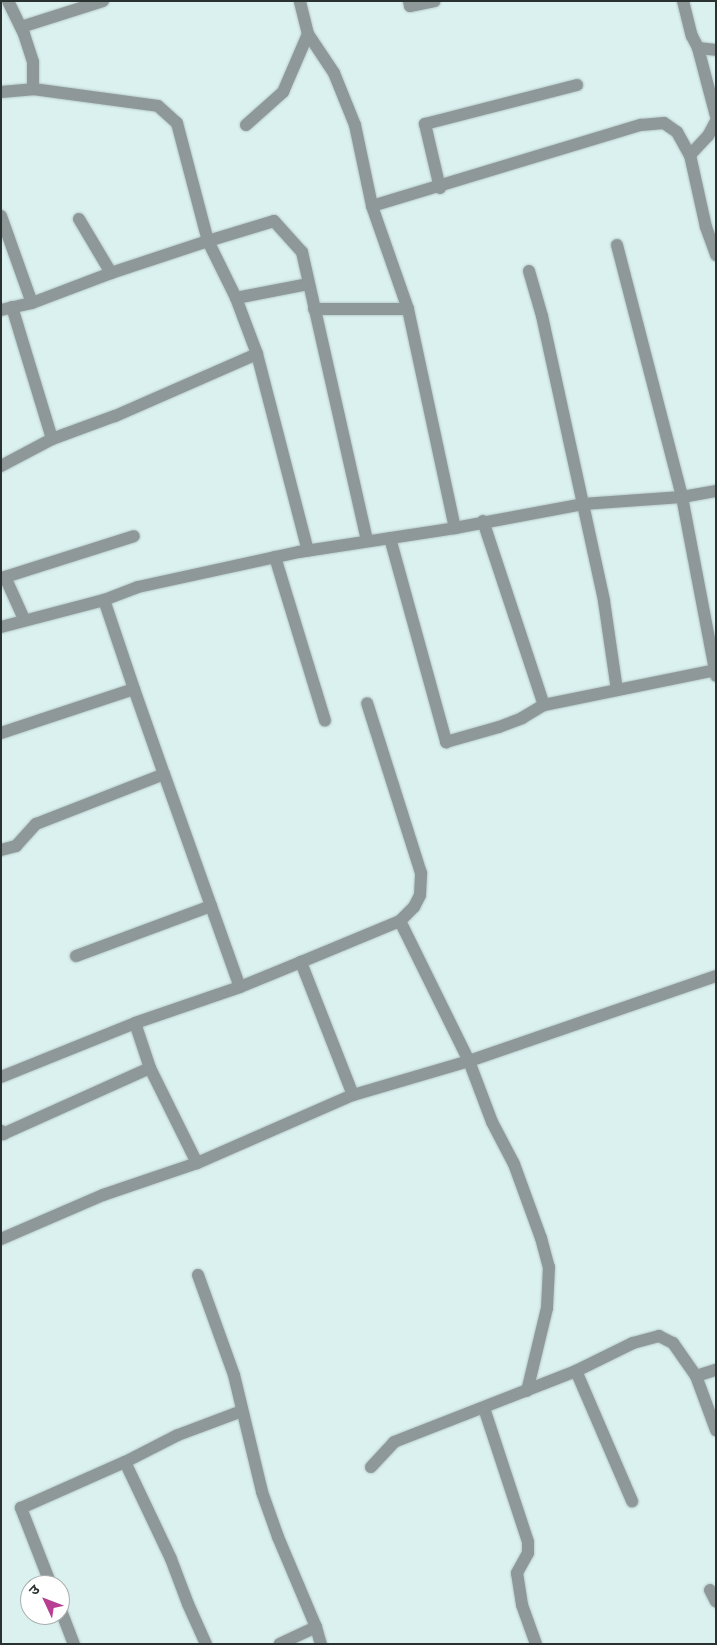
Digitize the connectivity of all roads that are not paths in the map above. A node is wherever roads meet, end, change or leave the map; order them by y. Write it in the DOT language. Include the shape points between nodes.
graph roads {
  1 [pos="8,1"];
  2 [pos="103,1"];
  3 [pos="300,1"];
  4 [pos="409,1"];
  5 [pos="434,1"];
  6 [pos="683,1"];
  7 [pos="20,27"];
  8 [pos="308,34"];
  9 [pos="698,48"];
  10 [pos="716,50"];
  11 [pos="577,85"];
  12 [pos="33,89"];
  13 [pos="1,92"];
  14 [pos="716,116"];
  15 [pos="716,121"];
  16 [pos="246,125"];
  17 [pos="690,154"];
  18 [pos="440,188"];
  19 [pos="372,206"];
  20 [pos="1,216"];
  21 [pos="79,219"];
  22 [pos="711,223"];
  23 [pos="208,241"];
  24 [pos="617,245"];
  25 [pos="716,255"];
  26 [pos="529,271"];
  27 [pos="111,273"];
  28 [pos="308,284"];
  29 [pos="236,298"];
  30 [pos="32,303"];
  31 [pos="7,309"];
  32 [pos="314,309"];
  33 [pos="408,310"];
  34 [pos="257,354"];
  35 [pos="52,439"];
  36 [pos="1,466"];
  37 [pos="716,491"];
  38 [pos="682,497"];
  39 [pos="583,504"];
  40 [pos="483,521"];
  41 [pos="455,528"];
  42 [pos="134,536"];
  43 [pos="390,538"];
  44 [pos="367,542"];
  45 [pos="308,551"];
  46 [pos="275,557"];
  47 [pos="3,574"];
  48 [pos="104,600"];
  49 [pos="24,619"];
  50 [pos="1,627"];
  51 [pos="715,672"];
  52 [pos="134,689"];
  53 [pos="617,690"];
  54 [pos="367,703"];
  55 [pos="544,705"];
  56 [pos="324,720"];
  57 [pos="1,733"];
  58 [pos="164,774"];
  59 [pos="1,850"];
  60 [pos="211,906"];
  61 [pos="400,921"];
  62 [pos="76,956"];
  63 [pos="301,962"];
  64 [pos="716,976"];
  65 [pos="240,987"];
  66 [pos="135,1023"];
  67 [pos="469,1061"];
  68 [pos="150,1068"];
  69 [pos="1,1077"];
  70 [pos="354,1095"];
  71 [pos="1,1131"];
  72 [pos="197,1163"];
  73 [pos="1,1240"];
  74 [pos="198,1274"];
  75 [pos="716,1370"];
  76 [pos="576,1372"];
  77 [pos="696,1376"];
  78 [pos="527,1391"];
  79 [pos="484,1408"];
  80 [pos="242,1412"];
  81 [pos="716,1430"];
  82 [pos="125,1462"];
  83 [pos="371,1467"];
  84 [pos="632,1501"];
  85 [pos="47,1575"];
  86 [pos="710,1590"];
  87 [pos="716,1602"];
  88 [pos="67,1625"];
  89 [pos="316,1627"];
  90 [pos="74,1644"];
  91 [pos="206,1644"];
  92 [pos="280,1644"];
  93 [pos="322,1644"];
  94 [pos="536,1644"];
  1 -- 7 [label="street"];
  2 -- 7 [label="street"];
  3 -- 8 [label="street"];
  4 -- 5 [label="street" via="410,6"];
  6 -- 9 [label="street"];
  7 -- 12 [label="street" via="33,62"];
  8 -- 16 [label="street" via="283,92"];
  8 -- 19 [label="street" via="334,73 355,126"];
  9 -- 10 [label="street"];
  9 -- 14 [label="street"];
  11 -- 18 [label="street" via="424,124"];
  12 -- 13 [label="street"];
  12 -- 23 [label="street" via="158,106 177,124"];
  15 -- 17 [label="street" via="708,136"];
  17 -- 18 [label="street" via="677,132 664,123 641,125"];
  17 -- 22 [label="street"];
  18 -- 19 [label="street"];
  19 -- 33 [label="street"];
  20 -- 30 [label="street"];
  21 -- 27 [label="street"];
  22 -- 25 [label="street"];
  23 -- 27 [label="street"];
  23 -- 28 [label="street" via="274,221 302,252"];
  23 -- 29 [label="street"];
  24 -- 38 [label="street"];
  26 -- 39 [label="street" via="542,316"];
  27 -- 30 [label="street"];
  28 -- 29 [label="street"];
  28 -- 32 [label="street"];
  29 -- 34 [label="street"];
  30 -- 31 [label="street"];
  31 -- 35 [label="street"];
  32 -- 33 [label="street"];
  32 -- 44 [label="street"];
  33 -- 41 [label="street"];
  34 -- 35 [label="street" via="115,416"];
  34 -- 45 [label="street"];
  35 -- 36 [label="street"];
  37 -- 38 [label="street"];
  38 -- 39 [label="street"];
  38 -- 51 [label="street"];
  39 -- 40 [label="street"];
  39 -- 53 [label="street" via="604,601"];
  40 -- 41 [label="street"];
  40 -- 55 [label="street"];
  41 -- 43 [label="street"];
  42 -- 47 [label="street"];
  43 -- 44 [label="street"];
  43 -- 55 [label="street" via="446,742 499,727"];
  44 -- 45 [label="street"];
  45 -- 46 [label="street"];
  46 -- 48 [label="street" via="138,587"];
  46 -- 56 [label="street"];
  47 -- 49 [label="street"];
  48 -- 49 [label="street"];
  48 -- 52 [label="street"];
  49 -- 50 [label="street"];
  51 -- 53 [label="street"];
  52 -- 57 [label="street"];
  52 -- 58 [label="street"];
  53 -- 55 [label="street"];
  54 -- 61 [label="street" via="421,873 420,895 414,907"];
  58 -- 59 [label="street" via="36,824 16,846"];
  58 -- 60 [label="street"];
  60 -- 62 [label="street"];
  60 -- 65 [label="street"];
  61 -- 63 [label="street"];
  61 -- 67 [label="street"];
  63 -- 65 [label="street"];
  63 -- 70 [label="street"];
  64 -- 67 [label="street"];
  65 -- 66 [label="street"];
  66 -- 68 [label="street"];
  66 -- 69 [label="street"];
  67 -- 70 [label="street"];
  67 -- 78 [label="street" via="492,1122 514,1164 549,1267 547,1308"];
  68 -- 71 [label="street" via="4,1134"];
  68 -- 72 [label="street"];
  70 -- 72 [label="street"];
  72 -- 73 [label="street" via="103,1195"];
  74 -- 80 [label="street" via="234,1375"];
  75 -- 77 [label="street"];
  76 -- 77 [label="street" via="633,1343 659,1336 673,1343"];
  76 -- 78 [label="street"];
  76 -- 84 [label="street"];
  77 -- 81 [label="street"];
  78 -- 79 [label="street"];
  79 -- 83 [label="street" via="394,1442"];
  79 -- 94 [label="street" via="528,1542 528,1553 517,1573 522,1605"];
  80 -- 82 [label="street" via="178,1435"];
  80 -- 89 [label="street" via="262,1492"];
  82 -- 85 [label="street" via="21,1508"];
  82 -- 91 [label="street" via="171,1559"];
  86 -- 87 [label="street"];
  88 -- 90 [label="street"];
  89 -- 92 [label="street"];
  89 -- 93 [label="street"];
}
